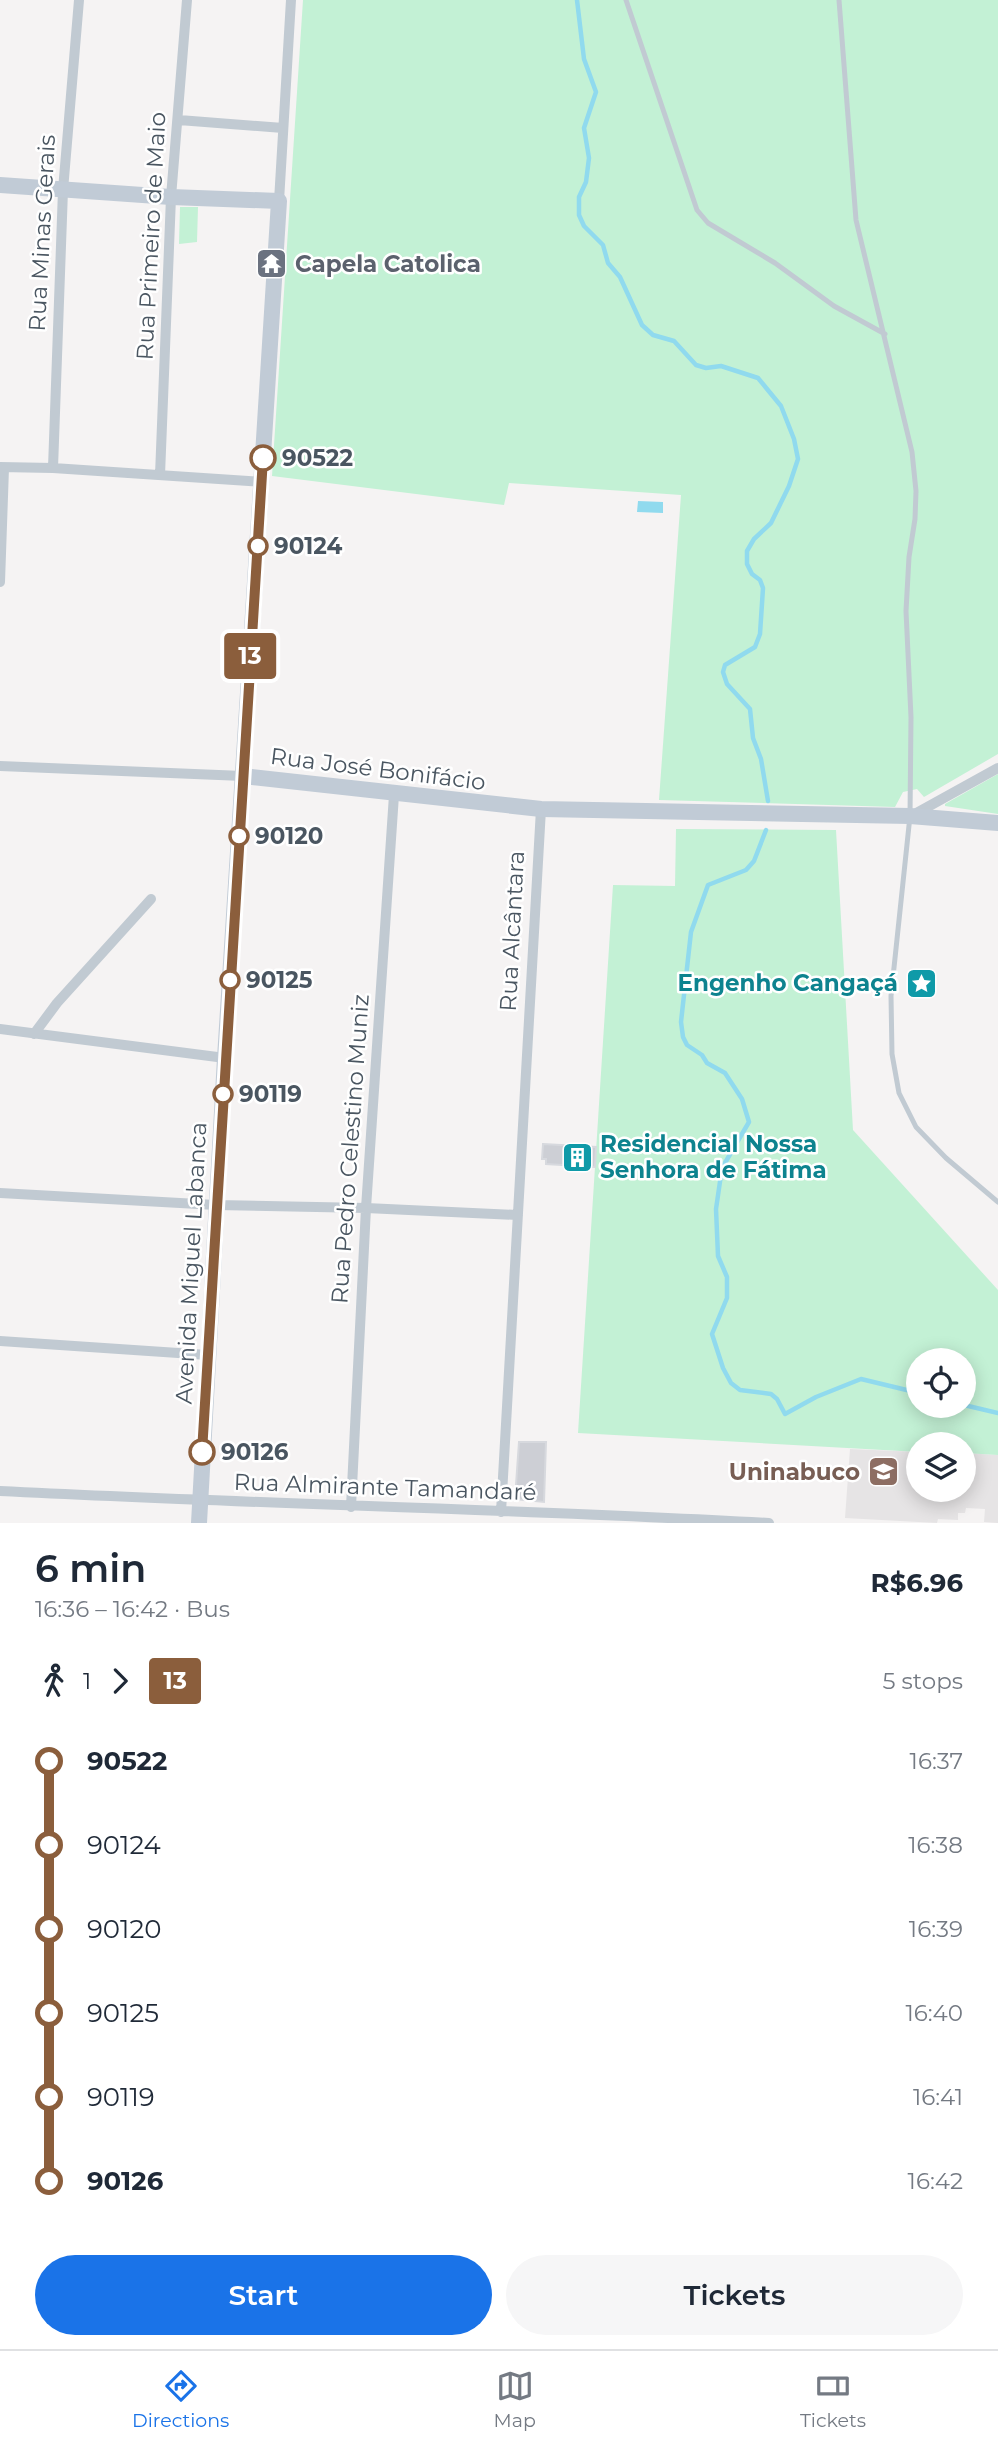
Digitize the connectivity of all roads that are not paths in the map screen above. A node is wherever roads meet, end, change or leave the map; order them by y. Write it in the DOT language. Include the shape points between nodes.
graph roads {
  1 [pos="79,0"];
  2 [pos="187,0"];
  3 [pos="291,0"];
  4 [pos="625,0"];
  5 [pos="839,0"];
  6 [pos="178,120"];
  7 [pos="283,128"];
  8 [pos="0,185"];
  9 [pos="63,190"];
  10 [pos="171,197"];
  11 [pos="279,201"];
  12 [pos="885,334"];
  13 [pos="2,468"];
  14 [pos="53,468"];
  15 [pos="160,475"];
  16 [pos="262,482"];
  17 [pos="0,582"];
  18 [pos="0,766"];
  19 [pos="998,768"];
  20 [pos="243,776"];
  21 [pos="394,794"];
  22 [pos="541,809"];
  23 [pos="910,816"];
  24 [pos="998,823"];
  25 [pos="151,899"];
  26 [pos="0,1029"];
  27 [pos="34,1034"];
  28 [pos="225,1058"];
  29 [pos="0,1193"];
  30 [pos="998,1202"];
  31 [pos="216,1205"];
  32 [pos="366,1208"];
  33 [pos="518,1215"];
  34 [pos="0,1341"];
  35 [pos="208,1355"];
  36 [pos="0,1491"];
  37 [pos="200,1501"];
  38 [pos="351,1507"];
  39 [pos="501,1512"];
  40 [pos="573,1518"];
  41 [pos="704,1521"];
  42 [pos="199,1523"];
  43 [pos="769,1523"];
  1 -- 9 [label="street, Rua Minas Gerais"];
  2 -- 6 [label="street, Rua Primeiro de Maio"];
  3 -- 7 [label="street, Avenida Miguel Labanca"];
  4 -- 12 [label="lane" via="696,210 708,223 834,306"];
  5 -- 12 [label="lane" via="856,220"];
  6 -- 7 [label="street"];
  6 -- 10 [label="street, Rua Primeiro de Maio"];
  7 -- 11 [label="street, Avenida Miguel Labanca"];
  8 -- 9 [label="main road"];
  9 -- 10 [label="main road"];
  9 -- 14 [label="street, Rua Minas Gerais"];
  10 -- 11 [label="main road"];
  10 -- 15 [label="street, Rua Primeiro de Maio"];
  11 -- 16 [label="main road, Avenida Miguel Labanca"];
  12 -- 23 [label="lane" via="916,491 906,611"];
  13 -- 14 [label="street"];
  13 -- 17 [label="street"];
  14 -- 15 [label="street"];
  15 -- 16 [label="street"];
  16 -- 20 [label="main road, Avenida Miguel Labanca"];
  18 -- 20 [label="street, Rua José Bonifácio"];
  19 -- 23 [label="street"];
  20 -- 21 [label="main road, Rua José Bonifácio"];
  20 -- 28 [label="main road, Avenida Miguel Labanca"];
  21 -- 22 [label="main road, Rua José Bonifácio"];
  21 -- 32 [label="street, Rua Pedro Celestino Muniz"];
  22 -- 23 [label="main road"];
  22 -- 33 [label="street, Rua Alcântara"];
  23 -- 24 [label="main road"];
  23 -- 30 [label="lane" via="891,996 892,1054 899,1093 916,1127"];
  25 -- 27 [label="street"];
  26 -- 27 [label="street"];
  27 -- 28 [label="street"];
  28 -- 31 [label="main road, Avenida Miguel Labanca"];
  29 -- 31 [label="street"];
  31 -- 32 [label="street"];
  31 -- 35 [label="main road, Avenida Miguel Labanca"];
  32 -- 33 [label="street"];
  32 -- 38 [label="street, Rua Pedro Celestino Muniz"];
  33 -- 39 [label="street, Rua Alcântara"];
  34 -- 35 [label="street"];
  35 -- 37 [label="main road, Avenida Miguel Labanca"];
  36 -- 37 [label="street, Rua Almirante Tamandaré"];
  37 -- 38 [label="street, Rua Almirante Tamandaré"];
  37 -- 42 [label="main road, Avenida Miguel Labanca"];
  38 -- 39 [label="street, Rua Almirante Tamandaré"];
  39 -- 40 [label="street, Rua Almirante Tamandaré"];
  40 -- 41 [label="street, Rua Almirante Tamandaré"];
  41 -- 43 [label="street, Rua Almirante Tamandaré"];
}
